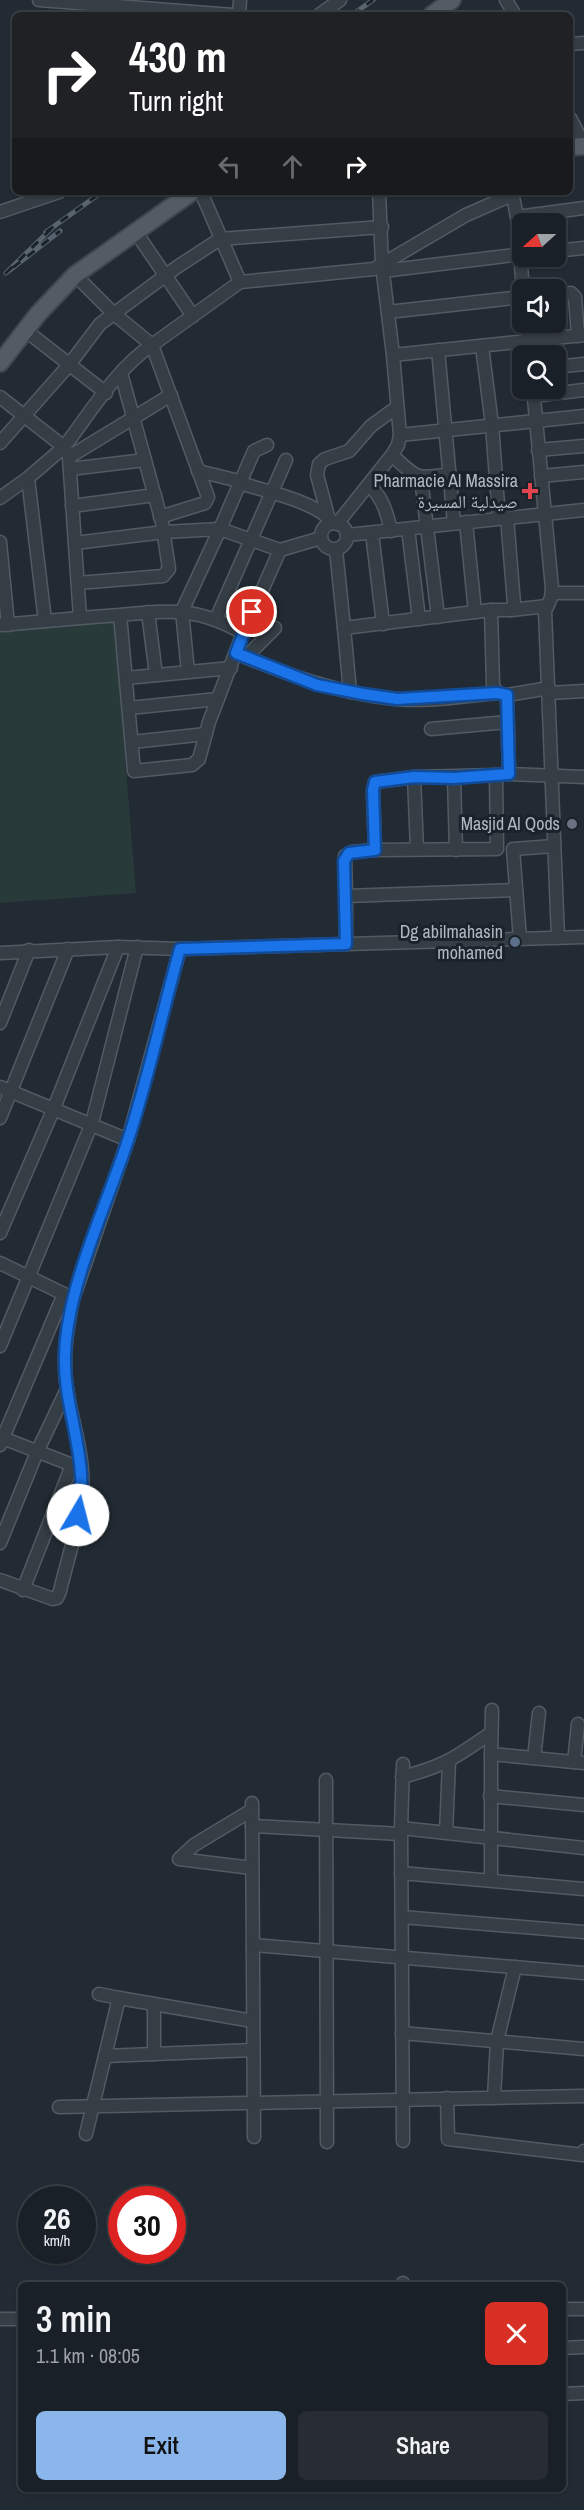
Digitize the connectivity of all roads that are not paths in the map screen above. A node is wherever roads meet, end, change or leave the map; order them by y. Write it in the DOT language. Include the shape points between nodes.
graph roads {
  1 [pos="39,0"];
  2 [pos="340,0"];
  3 [pos="452,0"];
  4 [pos="69,1"];
  5 [pos="198,12"];
  6 [pos="323,12"];
  7 [pos="436,12"];
  8 [pos="573,124"];
  9 [pos="584,146"];
  10 [pos="49,195"];
  11 [pos="188,195"];
  12 [pos="202,195"];
  13 [pos="379,195"];
  14 [pos="510,195"];
  15 [pos="512,195"];
  16 [pos="584,208"];
  17 [pos="0,212"];
  18 [pos="516,213"];
  19 [pos="547,213"];
  20 [pos="382,227"];
  21 [pos="135,231"];
  22 [pos="220,239"];
  23 [pos="584,248"];
  24 [pos="566,250"];
  25 [pos="512,255"];
  26 [pos="383,268"];
  27 [pos="75,275"];
  28 [pos="166,275"];
  29 [pos="240,282"];
  30 [pos="566,293"];
  31 [pos="512,298"];
  32 [pos="388,312"];
  33 [pos="113,313"];
  34 [pos="193,316"];
  35 [pos="25,330"];
  36 [pos="527,333"];
  37 [pos="581,336"];
  38 [pos="528,341"];
  39 [pos="152,345"];
  40 [pos="529,345"];
  41 [pos="482,346"];
  42 [pos="438,350"];
  43 [pos="393,355"];
  44 [pos="0,363"];
  45 [pos="584,364"];
  46 [pos="69,365"];
  47 [pos="566,366"];
  48 [pos="121,373"];
  49 [pos="584,390"];
  50 [pos="566,391"];
  51 [pos="106,393"];
  52 [pos="171,395"];
  53 [pos="0,397"];
  54 [pos="534,399"];
  55 [pos="397,407"];
  56 [pos="26,415"];
  57 [pos="584,416"];
  58 [pos="132,420"];
  59 [pos="536,421"];
  60 [pos="492,425"];
  61 [pos="446,431"];
  62 [pos="400,435"];
  63 [pos="0,443"];
  64 [pos="267,445"];
  65 [pos="584,446"];
  66 [pos="538,450"];
  67 [pos="392,455"];
  68 [pos="67,458"];
  69 [pos="145,460"];
  70 [pos="286,460"];
  71 [pos="198,471"];
  72 [pos="584,472"];
  73 [pos="450,474"];
  74 [pos="541,477"];
  75 [pos="28,478"];
  76 [pos="421,478"];
  77 [pos="240,483"];
  78 [pos="369,485"];
  79 [pos="272,493"];
  80 [pos="155,495"];
  81 [pos="0,498"];
  82 [pos="72,506"];
  83 [pos="584,510"];
  84 [pos="544,512"];
  85 [pos="160,517"];
  86 [pos="503,517"];
  87 [pos="332,521"];
  88 [pos="460,522"];
  89 [pos="427,526"];
  90 [pos="220,529"];
  91 [pos="408,529"];
  92 [pos="391,531"];
  93 [pos="164,532"];
  94 [pos="372,532"];
  95 [pos="347,535"];
  96 [pos="321,538"];
  97 [pos="250,540"];
  98 [pos="0,542"];
  99 [pos="75,543"];
  100 [pos="280,550"];
  101 [pos="336,550"];
  102 [pos="78,583"];
  103 [pos="552,593"];
  104 [pos="584,593"];
  105 [pos="546,606"];
  106 [pos="491,610"];
  107 [pos="511,610"];
  108 [pos="182,611"];
  109 [pos="148,612"];
  110 [pos="475,612"];
  111 [pos="120,615"];
  112 [pos="438,617"];
  113 [pos="81,618"];
  114 [pos="216,619"];
  115 [pos="418,620"];
  116 [pos="45,621"];
  117 [pos="383,624"];
  118 [pos="4,625"];
  119 [pos="275,628"];
  120 [pos="344,628"];
  121 [pos="243,633"];
  122 [pos="241,655"];
  123 [pos="231,668"];
  124 [pos="188,672"];
  125 [pos="156,675"];
  126 [pos="126,678"];
  127 [pos="549,691"];
  128 [pos="584,691"];
  129 [pos="350,692"];
  130 [pos="502,694"];
  131 [pos="218,699"];
  132 [pos="129,708"];
  133 [pos="507,722"];
  134 [pos="431,729"];
  135 [pos="206,734"];
  136 [pos="132,742"];
  137 [pos="509,774"];
  138 [pos="496,775"];
  139 [pos="552,776"];
  140 [pos="414,777"];
  141 [pos="584,777"];
  142 [pos="454,778"];
  143 [pos="554,846"];
  144 [pos="417,849"];
  145 [pos="497,849"];
  146 [pos="513,849"];
  147 [pos="375,850"];
  148 [pos="456,850"];
  149 [pos="516,890"];
  150 [pos="346,896"];
  151 [pos="584,937"];
  152 [pos="558,938"];
  153 [pos="520,939"];
  154 [pos="346,944"];
  155 [pos="118,947"];
  156 [pos="137,947"];
  157 [pos="68,949"];
  158 [pos="180,949"];
  159 [pos="29,950"];
  160 [pos="0,953"];
  161 [pos="0,1023"];
  162 [pos="6,1089"];
  163 [pos="54,1108"];
  164 [pos="0,1118"];
  165 [pos="92,1124"];
  166 [pos="128,1140"];
  167 [pos="0,1233"];
  168 [pos="0,1263"];
  169 [pos="27,1276"];
  170 [pos="69,1296"];
  171 [pos="0,1346"];
  172 [pos="67,1389"];
  173 [pos="1,1440"];
  174 [pos="37,1452"];
  175 [pos="77,1467"];
  176 [pos="0,1543"];
  177 [pos="0,1580"];
  178 [pos="23,1590"];
  179 [pos="492,1710"];
  180 [pos="539,1713"];
  181 [pos="578,1724"];
  182 [pos="491,1733"];
  183 [pos="490,1754"];
  184 [pos="534,1758"];
  185 [pos="449,1762"];
  186 [pos="579,1763"];
  187 [pos="403,1764"];
  188 [pos="402,1777"];
  189 [pos="326,1780"];
  190 [pos="490,1796"];
  191 [pos="584,1805"];
  192 [pos="252,1826"];
  193 [pos="326,1830"];
  194 [pos="401,1831"];
  195 [pos="446,1833"];
  196 [pos="491,1838"];
  197 [pos="584,1848"];
  198 [pos="252,1868"];
  199 [pos="401,1872"];
  200 [pos="491,1880"];
  201 [pos="584,1889"];
  202 [pos="402,1917"];
  203 [pos="584,1932"];
  204 [pos="253,1945"];
  205 [pos="327,1951"];
  206 [pos="402,1958"];
  207 [pos="515,1967"];
  208 [pos="584,1973"];
  209 [pos="99,1994"];
  210 [pos="119,1998"];
  211 [pos="154,2004"];
  212 [pos="253,2021"];
  213 [pos="402,2033"];
  214 [pos="497,2041"];
  215 [pos="584,2049"];
  216 [pos="253,2050"];
  217 [pos="154,2054"];
  218 [pos="105,2056"];
  219 [pos="584,2096"];
  220 [pos="447,2098"];
  221 [pos="494,2098"];
  222 [pos="403,2099"];
  223 [pos="327,2100"];
  224 [pos="254,2102"];
  225 [pos="93,2106"];
  226 [pos="58,2107"];
  227 [pos="86,2134"];
  228 [pos="254,2137"];
  229 [pos="403,2141"];
  230 [pos="327,2142"];
  231 [pos="584,2151"];
  232 [pos="566,2309"];
  233 [pos="584,2309"];
  234 [pos="0,2319"];
  235 [pos="18,2319"];
  236 [pos="566,2348"];
  237 [pos="584,2348"];
  238 [pos="584,2393"];
  239 [pos="566,2394"];
  1 -- 4 [label="street"];
  2 -- 6 [label="street"];
  3 -- 7 [label="main road"];
  4 -- 5 [label="street"];
  8 -- 9 [label="street"];
  10 -- 17 [label="street"];
  11 -- 21 [label="main road"];
  12 -- 22 [label="street"];
  13 -- 20 [label="street"];
  14 -- 26 [label="street" via="434,232"];
  15 -- 18 [label="street"];
  16 -- 19 [label="street"];
  20 -- 22 [label="street"];
  20 -- 26 [label="street"];
  21 -- 27 [label="main road"];
  21 -- 28 [label="street"];
  22 -- 28 [label="street"];
  22 -- 29 [label="street"];
  23 -- 24 [label="street"];
  25 -- 26 [label="street"];
  26 -- 29 [label="street"];
  26 -- 32 [label="street"];
  27 -- 33 [label="street"];
  27 -- 35 [label="main road"];
  28 -- 33 [label="street"];
  28 -- 34 [label="street"];
  29 -- 34 [label="street"];
  30 -- 37 [label="street" via="574,297"];
  31 -- 32 [label="street"];
  32 -- 43 [label="street"];
  33 -- 39 [label="street"];
  33 -- 46 [label="street"];
  34 -- 39 [label="street"];
  35 -- 44 [label="main road"];
  35 -- 46 [label="street"];
  36 -- 38 [label="street"];
  37 -- 38 [label="street"];
  38 -- 40 [label="street"];
  38 -- 41 [label="street"];
  39 -- 48 [label="street"];
  39 -- 52 [label="street"];
  41 -- 42 [label="street"];
  41 -- 60 [label="street"];
  42 -- 43 [label="street"];
  42 -- 61 [label="street"];
  43 -- 55 [label="street"];
  45 -- 47 [label="street"];
  46 -- 51 [label="street"];
  46 -- 56 [label="street"];
  48 -- 51 [label="street"];
  48 -- 58 [label="street"];
  49 -- 50 [label="street"];
  51 -- 68 [label="street"];
  52 -- 58 [label="street"];
  52 -- 71 [label="street"];
  53 -- 56 [label="street"];
  54 -- 59 [label="street"];
  55 -- 62 [label="street"];
  55 -- 87 [label="street" via="371,426 349,451 319,464 317,475"];
  56 -- 63 [label="street"];
  56 -- 68 [label="street"];
  57 -- 59 [label="street"];
  58 -- 68 [label="street"];
  58 -- 69 [label="street"];
  59 -- 60 [label="street"];
  59 -- 66 [label="street"];
  60 -- 61 [label="street"];
  60 -- 86 [label="street"];
  61 -- 62 [label="street"];
  61 -- 73 [label="street"];
  62 -- 67 [label="street"];
  64 -- 77 [label="street" via="254,451"];
  65 -- 66 [label="street"];
  66 -- 74 [label="street"];
  67 -- 76 [label="street"];
  67 -- 78 [label="street"];
  68 -- 69 [label="street"];
  68 -- 75 [label="street"];
  68 -- 82 [label="street"];
  69 -- 80 [label="street"];
  70 -- 79 [label="street"];
  71 -- 77 [label="street"];
  71 -- 85 [label="street" via="208,500"];
  72 -- 74 [label="street"];
  73 -- 76 [label="street"];
  73 -- 88 [label="street"];
  74 -- 84 [label="street"];
  75 -- 81 [label="street"];
  75 -- 116 [label="street"];
  76 -- 89 [label="street"];
  77 -- 79 [label="street"];
  77 -- 90 [label="street"];
  78 -- 87 [label="street"];
  78 -- 92 [label="street" via="379,494"];
  79 -- 87 [label="street" via="323,512"];
  79 -- 97 [label="street"];
  80 -- 82 [label="street"];
  80 -- 85 [label="street"];
  82 -- 99 [label="street"];
  83 -- 84 [label="street"];
  84 -- 86 [label="street"];
  84 -- 103 [label="street"];
  85 -- 93 [label="street"];
  86 -- 88 [label="street"];
  86 -- 107 [label="street" via="514,601"];
  87 -- 95 [label="street" via="344,527"];
  87 -- 96 [label="street"];
  88 -- 89 [label="street"];
  88 -- 110 [label="street"];
  89 -- 91 [label="street"];
  89 -- 112 [label="street"];
  90 -- 93 [label="street"];
  90 -- 97 [label="street"];
  90 -- 108 [label="street"];
  91 -- 92 [label="street"];
  91 -- 115 [label="street"];
  92 -- 94 [label="street"];
  93 -- 99 [label="street"];
  93 -- 102 [label="street" via="169,563 165,575"];
  94 -- 95 [label="street"];
  94 -- 117 [label="street"];
  95 -- 101 [label="street" via="346,543"];
  96 -- 100 [label="street"];
  96 -- 101 [label="street" via="325,546"];
  97 -- 100 [label="street"];
  97 -- 114 [label="street"];
  98 -- 118 [label="street"];
  99 -- 102 [label="street"];
  100 -- 121 [label="street"];
  101 -- 120 [label="street"];
  102 -- 113 [label="street"];
  103 -- 104 [label="street"];
  103 -- 105 [label="street"];
  105 -- 107 [label="street"];
  105 -- 127 [label="street"];
  106 -- 107 [label="street"];
  106 -- 110 [label="street"];
  106 -- 130 [label="street" via="493,685"];
  108 -- 109 [label="street"];
  108 -- 114 [label="street"];
  108 -- 124 [label="street"];
  109 -- 111 [label="street"];
  109 -- 125 [label="street"];
  110 -- 112 [label="street"];
  111 -- 113 [label="street"];
  111 -- 126 [label="street"];
  112 -- 115 [label="street"];
  113 -- 116 [label="street"];
  114 -- 121 [label="street"];
  115 -- 117 [label="street"];
  116 -- 118 [label="street"];
  117 -- 120 [label="street"];
  119 -- 122 [label="street"];
  120 -- 129 [label="street"];
  121 -- 122 [label="street"];
  122 -- 123 [label="street"];
  122 -- 129 [label="street" via="317,685"];
  123 -- 124 [label="street"];
  123 -- 131 [label="street"];
  124 -- 125 [label="street"];
  125 -- 126 [label="street"];
  126 -- 132 [label="street"];
  127 -- 128 [label="street"];
  127 -- 130 [label="street"];
  127 -- 139 [label="street"];
  129 -- 130 [label="street" via="397,699"];
  130 -- 133 [label="street"];
  131 -- 132 [label="street"];
  131 -- 135 [label="street"];
  132 -- 136 [label="street"];
  133 -- 134 [label="street"];
  133 -- 137 [label="street"];
  135 -- 136 [label="street"];
  135 -- 136 [label="street" via="196,762 134,771"];
  137 -- 138 [label="street"];
  137 -- 139 [label="street"];
  138 -- 142 [label="street"];
  138 -- 145 [label="street"];
  139 -- 141 [label="street"];
  139 -- 143 [label="street"];
  140 -- 142 [label="street"];
  140 -- 144 [label="street"];
  140 -- 147 [label="street" via="374,784"];
  142 -- 148 [label="street"];
  143 -- 146 [label="street"];
  143 -- 152 [label="street"];
  144 -- 147 [label="street"];
  144 -- 148 [label="street"];
  145 -- 146 [label="street"];
  145 -- 148 [label="street"];
  146 -- 149 [label="street"];
  147 -- 150 [label="street" via="345,856"];
  149 -- 150 [label="street"];
  149 -- 153 [label="street"];
  150 -- 154 [label="street"];
  151 -- 152 [label="street"];
  152 -- 153 [label="street"];
  153 -- 154 [label="street"];
  154 -- 158 [label="street"];
  155 -- 156 [label="street"];
  155 -- 157 [label="street"];
  155 -- 163 [label="street"];
  156 -- 158 [label="street"];
  156 -- 165 [label="street"];
  157 -- 159 [label="street"];
  157 -- 162 [label="street"];
  158 -- 166 [label="street"];
  159 -- 160 [label="street"];
  159 -- 161 [label="street"];
  162 -- 163 [label="street"];
  162 -- 164 [label="street"];
  163 -- 165 [label="street"];
  163 -- 167 [label="street"];
  165 -- 166 [label="street"];
  165 -- 169 [label="street"];
  166 -- 170 [label="street"];
  168 -- 169 [label="street"];
  169 -- 170 [label="street"];
  169 -- 171 [label="street"];
  170 -- 172 [label="street"];
  170 -- 173 [label="street"];
  172 -- 174 [label="street"];
  172 -- 175 [label="street"];
  173 -- 174 [label="street"];
  174 -- 175 [label="street"];
  174 -- 176 [label="street"];
  175 -- 178 [label="street"];
  175 -- 178 [label="street" via="82,1496 59,1595 52,1599"];
  177 -- 178 [label="street"];
  179 -- 182 [label="street"];
  180 -- 184 [label="street"];
  181 -- 186 [label="street"];
  182 -- 183 [label="street"];
  182 -- 185 [label="street"];
  183 -- 184 [label="street"];
  183 -- 190 [label="street"];
  184 -- 186 [label="street"];
  185 -- 188 [label="street"];
  185 -- 195 [label="street"];
  187 -- 188 [label="street"];
  188 -- 194 [label="street"];
  189 -- 193 [label="street"];
  190 -- 191 [label="street"];
  190 -- 196 [label="street"];
  192 -- 193 [label="street"];
  192 -- 198 [label="street"];
  192 -- 198 [label="street" via="252,1806 179,1859"];
  193 -- 194 [label="street"];
  193 -- 205 [label="street"];
  194 -- 195 [label="street"];
  194 -- 199 [label="street"];
  195 -- 196 [label="street"];
  196 -- 197 [label="street"];
  196 -- 200 [label="street"];
  198 -- 204 [label="street"];
  199 -- 200 [label="street"];
  199 -- 202 [label="street"];
  200 -- 201 [label="street"];
  202 -- 203 [label="street"];
  202 -- 206 [label="street"];
  204 -- 205 [label="street"];
  204 -- 212 [label="street"];
  205 -- 206 [label="street"];
  205 -- 223 [label="street"];
  206 -- 207 [label="street"];
  206 -- 213 [label="street"];
  207 -- 208 [label="street"];
  207 -- 214 [label="street"];
  209 -- 210 [label="street"];
  210 -- 211 [label="street"];
  210 -- 218 [label="street"];
  211 -- 212 [label="street"];
  211 -- 217 [label="street"];
  212 -- 216 [label="street"];
  213 -- 214 [label="street"];
  213 -- 222 [label="street"];
  214 -- 215 [label="street"];
  214 -- 221 [label="street"];
  216 -- 217 [label="street"];
  216 -- 224 [label="street"];
  217 -- 218 [label="street"];
  218 -- 225 [label="street"];
  219 -- 221 [label="street"];
  220 -- 221 [label="street"];
  220 -- 222 [label="street"];
  220 -- 231 [label="street" via="448,2139 583,2155"];
  222 -- 223 [label="street"];
  222 -- 229 [label="street"];
  223 -- 224 [label="street"];
  223 -- 230 [label="street"];
  224 -- 225 [label="street"];
  224 -- 228 [label="street"];
  225 -- 226 [label="street"];
  225 -- 227 [label="street"];
  232 -- 233 [label="street"];
  234 -- 235 [label="street"];
  236 -- 237 [label="street"];
  238 -- 239 [label="street"];
}
